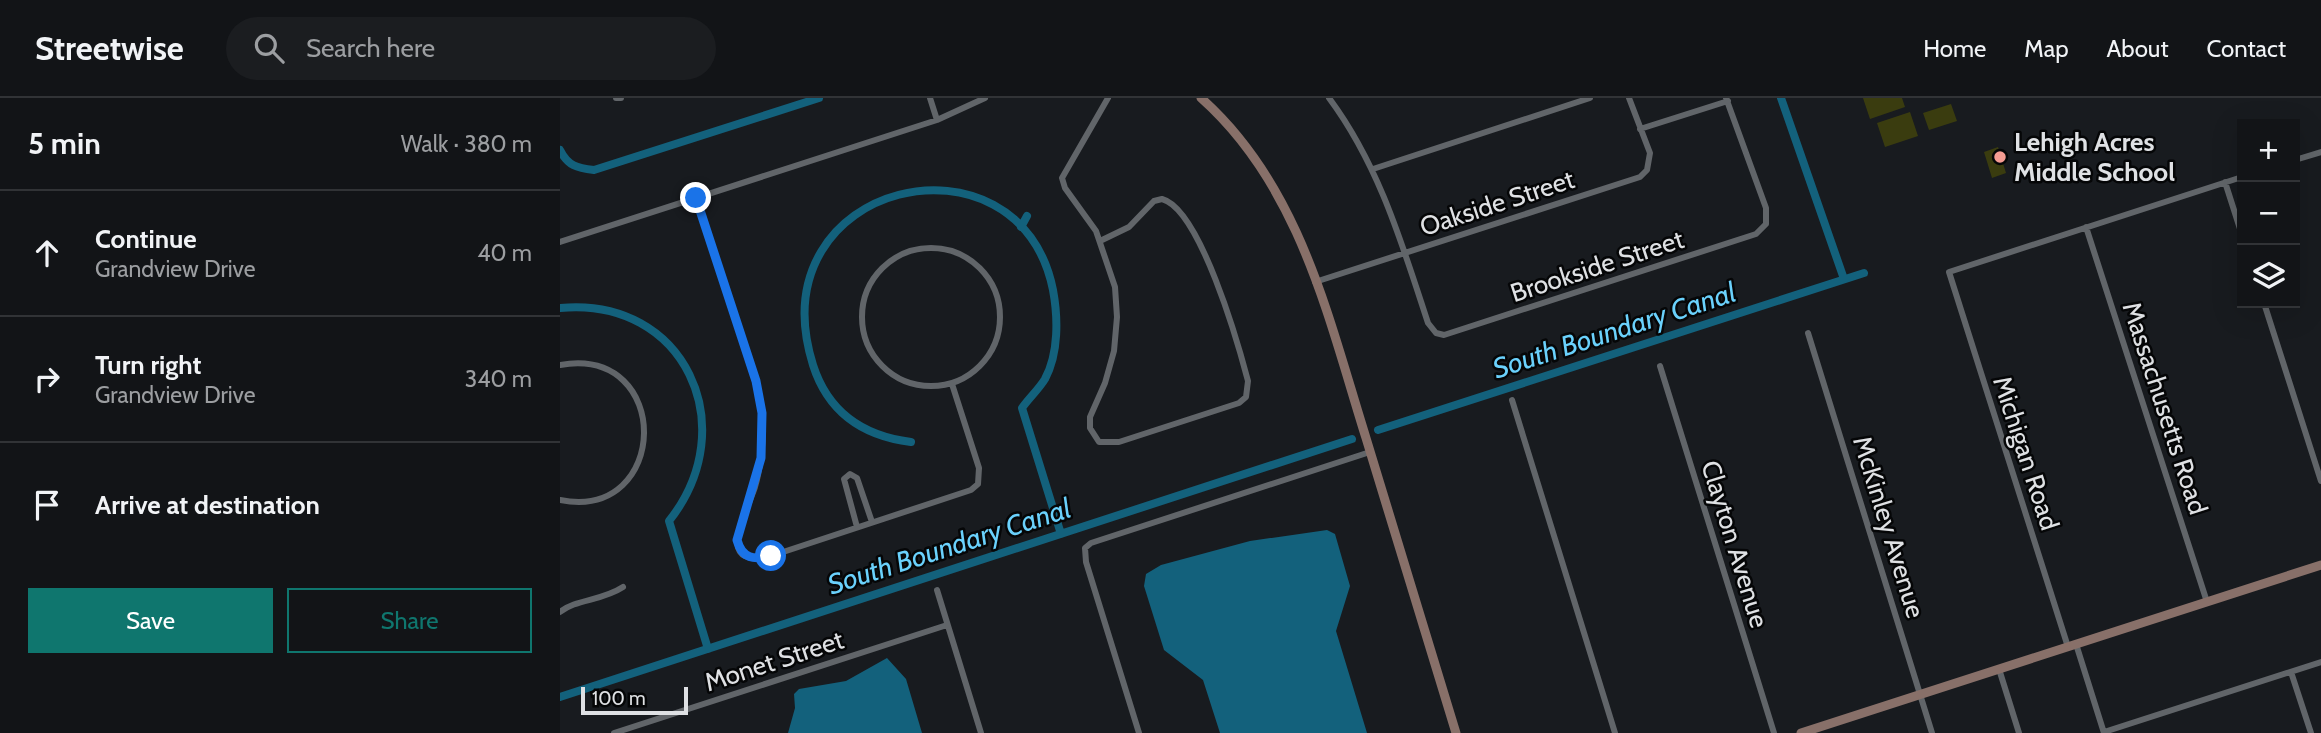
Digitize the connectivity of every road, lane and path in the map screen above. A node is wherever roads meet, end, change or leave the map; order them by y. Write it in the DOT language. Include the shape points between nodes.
graph roads {
  1 [pos="615,98"];
  2 [pos="621,98"];
  3 [pos="930,98"];
  4 [pos="985,98"];
  5 [pos="1108,98"];
  6 [pos="1201,98"];
  7 [pos="1329,98"];
  8 [pos="1590,98"];
  9 [pos="1629,98"];
  10 [pos="1727,100"];
  11 [pos="937,120"];
  12 [pos="1640,129"];
  13 [pos="2321,152"];
  14 [pos="2300,158"];
  15 [pos="1373,169"];
  16 [pos="2237,178"];
  17 [pos="2225,182"];
  18 [pos="696,198"];
  19 [pos="2237,219"];
  20 [pos="2086,227"];
  21 [pos="1100,241"];
  22 [pos="560,242"];
  23 [pos="1405,253"];
  24 [pos="1315,282"];
  25 [pos="2266,308"];
  26 [pos="1808,332"];
  27 [pos="560,365"];
  28 [pos="1660,366"];
  29 [pos="952,384"];
  30 [pos="1512,400"];
  31 [pos="1370,452"];
  32 [pos="2321,481"];
  33 [pos="560,500"];
  34 [pos="872,522"];
  35 [pos="857,527"];
  36 [pos="2321,565"];
  37 [pos="623,587"];
  38 [pos="937,590"];
  39 [pos="2207,602"];
  40 [pos="560,612"];
  41 [pos="947,625"];
  42 [pos="2072,645"];
  43 [pos="2321,663"];
  44 [pos="1999,669"];
  45 [pos="2291,672"];
  46 [pos="1920,694"];
  47 [pos="614,733"];
  48 [pos="981,733"];
  49 [pos="1139,733"];
  50 [pos="1456,733"];
  51 [pos="1615,733"];
  52 [pos="1774,733"];
  53 [pos="1801,733"];
  54 [pos="1932,733"];
  55 [pos="2019,733"];
  56 [pos="2104,733"];
  57 [pos="2311,733"];
  1 -- 2 [label="street"];
  3 -- 11 [label="street"];
  4 -- 11 [label="street"];
  5 -- 21 [label="street" via="1062,178"];
  6 -- 24 [label="street" via="1231,127 1271,180 1297,229"];
  7 -- 15 [label="street"];
  8 -- 15 [label="street"];
  9 -- 12 [label="street"];
  10 -- 12 [label="street"];
  10 -- 23 [label="street, Brookside Street" via="1766,208 1766,224 1756,234 1452,333 1436,333 1428,323"];
  11 -- 18 [label="street"];
  12 -- 23 [label="street, Oakside Street" via="1650,162 1640,177"];
  13 -- 14 [label="street"];
  15 -- 23 [label="street"];
  16 -- 17 [label="street"];
  17 -- 19 [label="street"];
  17 -- 20 [label="street"];
  18 -- 22 [label="street"];
  18 -- 35 [label="street" via="756,381 762,413 761,458 737,531 739,548 744,555 760,558"];
  20 -- 39 [label="street, Massachusetts Road"];
  20 -- 42 [label="street, Michigan Road" via="1949,272"];
  21 -- 21 [label="street" via="1112,275 1117,317 1108,373 1090,416 1090,428 1099,442 1119,442 1239,403 1248,390 1245,369 1217,284 1199,242 1176,206 1162,199 1154,201 1129,227"];
  23 -- 24 [label="street, Oakside Street"];
  24 -- 31 [label="street"];
  25 -- 32 [label="street"];
  26 -- 46 [label="street, McKinley Avenue"];
  27 -- 33 [label="street" via="587,363 617,376 638,401 646,427 641,458 622,485 592,500"];
  28 -- 52 [label="street, Clayton Avenue"];
  29 -- 29 [label="street" via="980,366 994,347 1000,317 996,293 984,272 964,256 928,247 907,252 882,268 867,288 861,315 864,337 873,356 894,376 923,386"];
  29 -- 34 [label="street" via="980,476 971,490"];
  30 -- 51 [label="street"];
  31 -- 49 [label="street" via="1085,548"];
  31 -- 50 [label="street"];
  34 -- 35 [label="street"];
  34 -- 35 [label="street" via="857,478 850,474 844,480"];
  36 -- 39 [label="street"];
  37 -- 40 [label="street"];
  38 -- 41 [label="street"];
  39 -- 42 [label="street"];
  41 -- 47 [label="street, Monet Street"];
  41 -- 48 [label="street"];
  42 -- 44 [label="street"];
  42 -- 56 [label="street, Michigan Road"];
  43 -- 45 [label="street"];
  44 -- 46 [label="street"];
  44 -- 55 [label="street"];
  45 -- 56 [label="street"];
  45 -- 57 [label="street"];
  46 -- 53 [label="street"];
  46 -- 54 [label="street, McKinley Avenue"];
}
